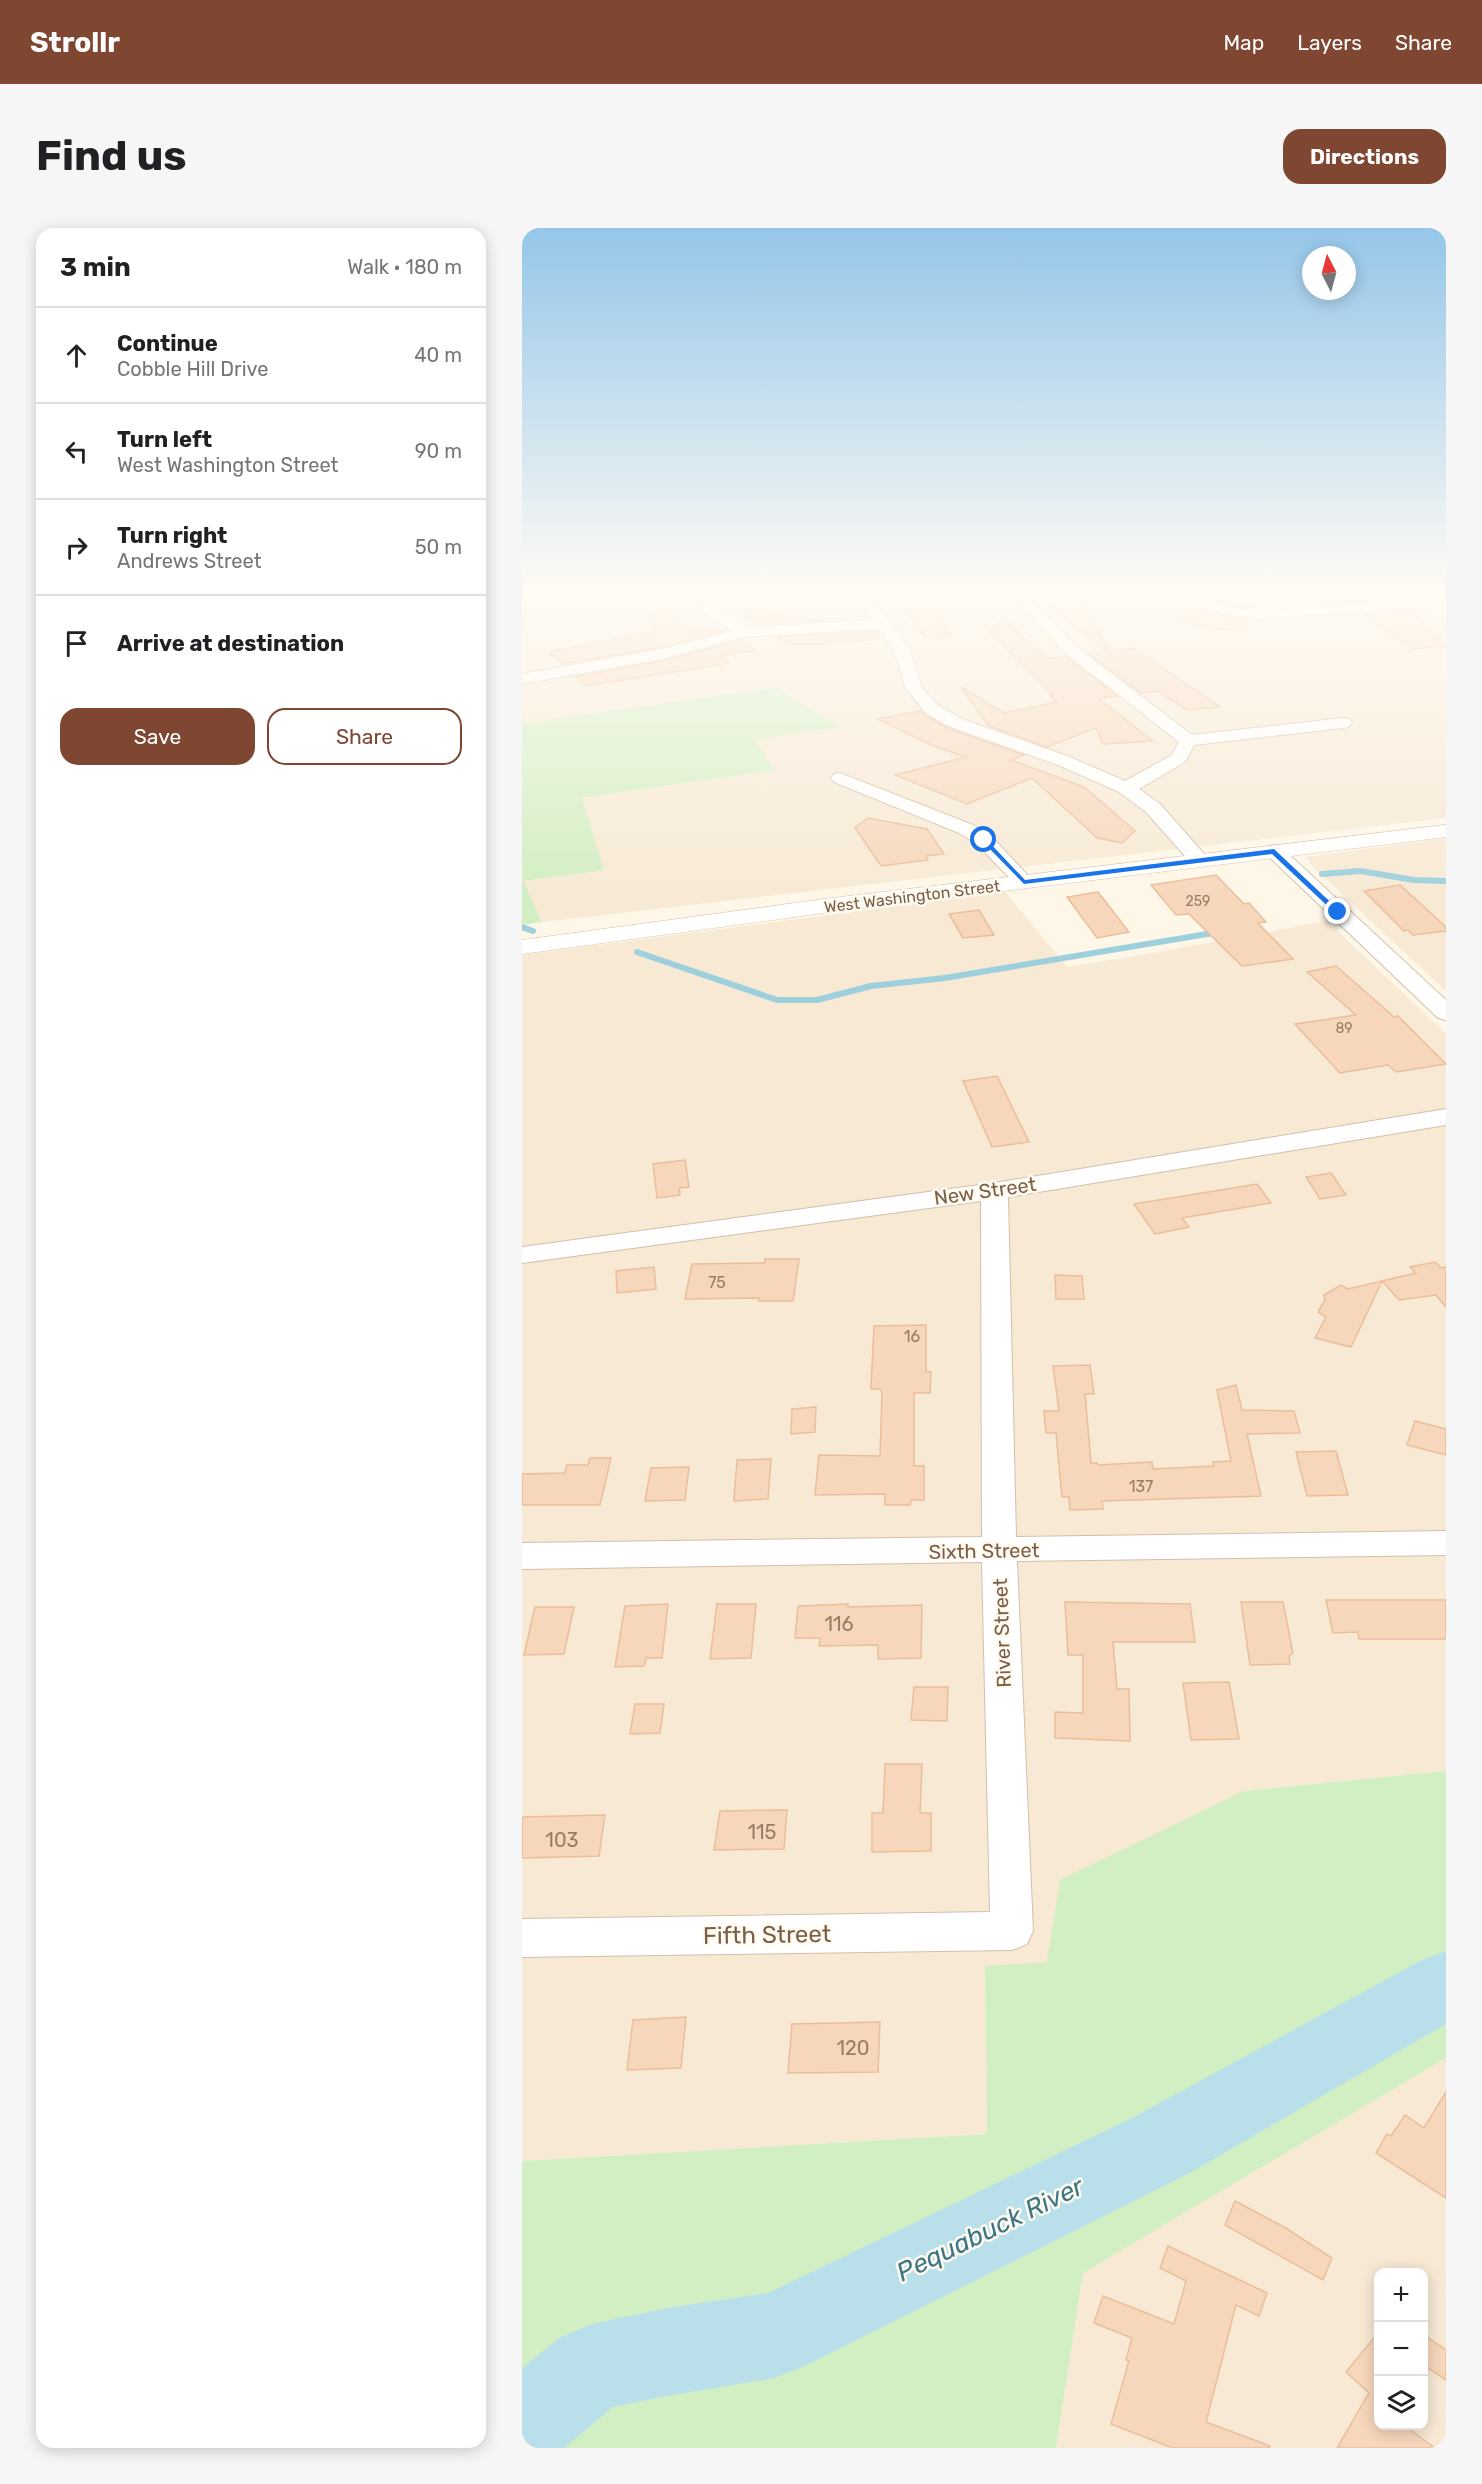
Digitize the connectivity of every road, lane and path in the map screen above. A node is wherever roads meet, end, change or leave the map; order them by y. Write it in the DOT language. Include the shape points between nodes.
graph roads {
  1 [pos="916,692"];
  2 [pos="1124,692"];
  3 [pos="1343,723"];
  4 [pos="1188,741"];
  5 [pos="840,778"];
  6 [pos="1126,788"];
  7 [pos="1446,831"];
  8 [pos="1274,851"];
  9 [pos="1199,860"];
  10 [pos="1024,882"];
  11 [pos="522,947"];
  12 [pos="1446,1013"];
  13 [pos="1446,1117"];
  14 [pos="994,1191"];
  15 [pos="522,1255"];
  16 [pos="1446,1543"];
  17 [pos="999,1551"];
  18 [pos="522,1556"];
  19 [pos="1012,1931"];
  20 [pos="522,1938"];
  1 -- 6 [label="street" via="933,710 956,723 1064,761"];
  2 -- 4 [label="street"];
  3 -- 4 [label="street"];
  4 -- 6 [label="street" via="1179,758"];
  5 -- 10 [label="street" via="966,829 984,840"];
  6 -- 9 [label="street" via="1153,808"];
  7 -- 8 [label="main road, West Washington Street"];
  8 -- 9 [label="main road, West Washington Street"];
  8 -- 12 [label="street"];
  9 -- 10 [label="main road, West Washington Street"];
  10 -- 11 [label="main road, West Washington Street"];
  13 -- 14 [label="street, New Street"];
  14 -- 15 [label="street, New Street"];
  14 -- 17 [label="street, River Street"];
  16 -- 17 [label="street, Sixth Street"];
  17 -- 18 [label="street, Sixth Street"];
  17 -- 19 [label="street, River Street"];
  19 -- 20 [label="street, Fifth Street"];
}
